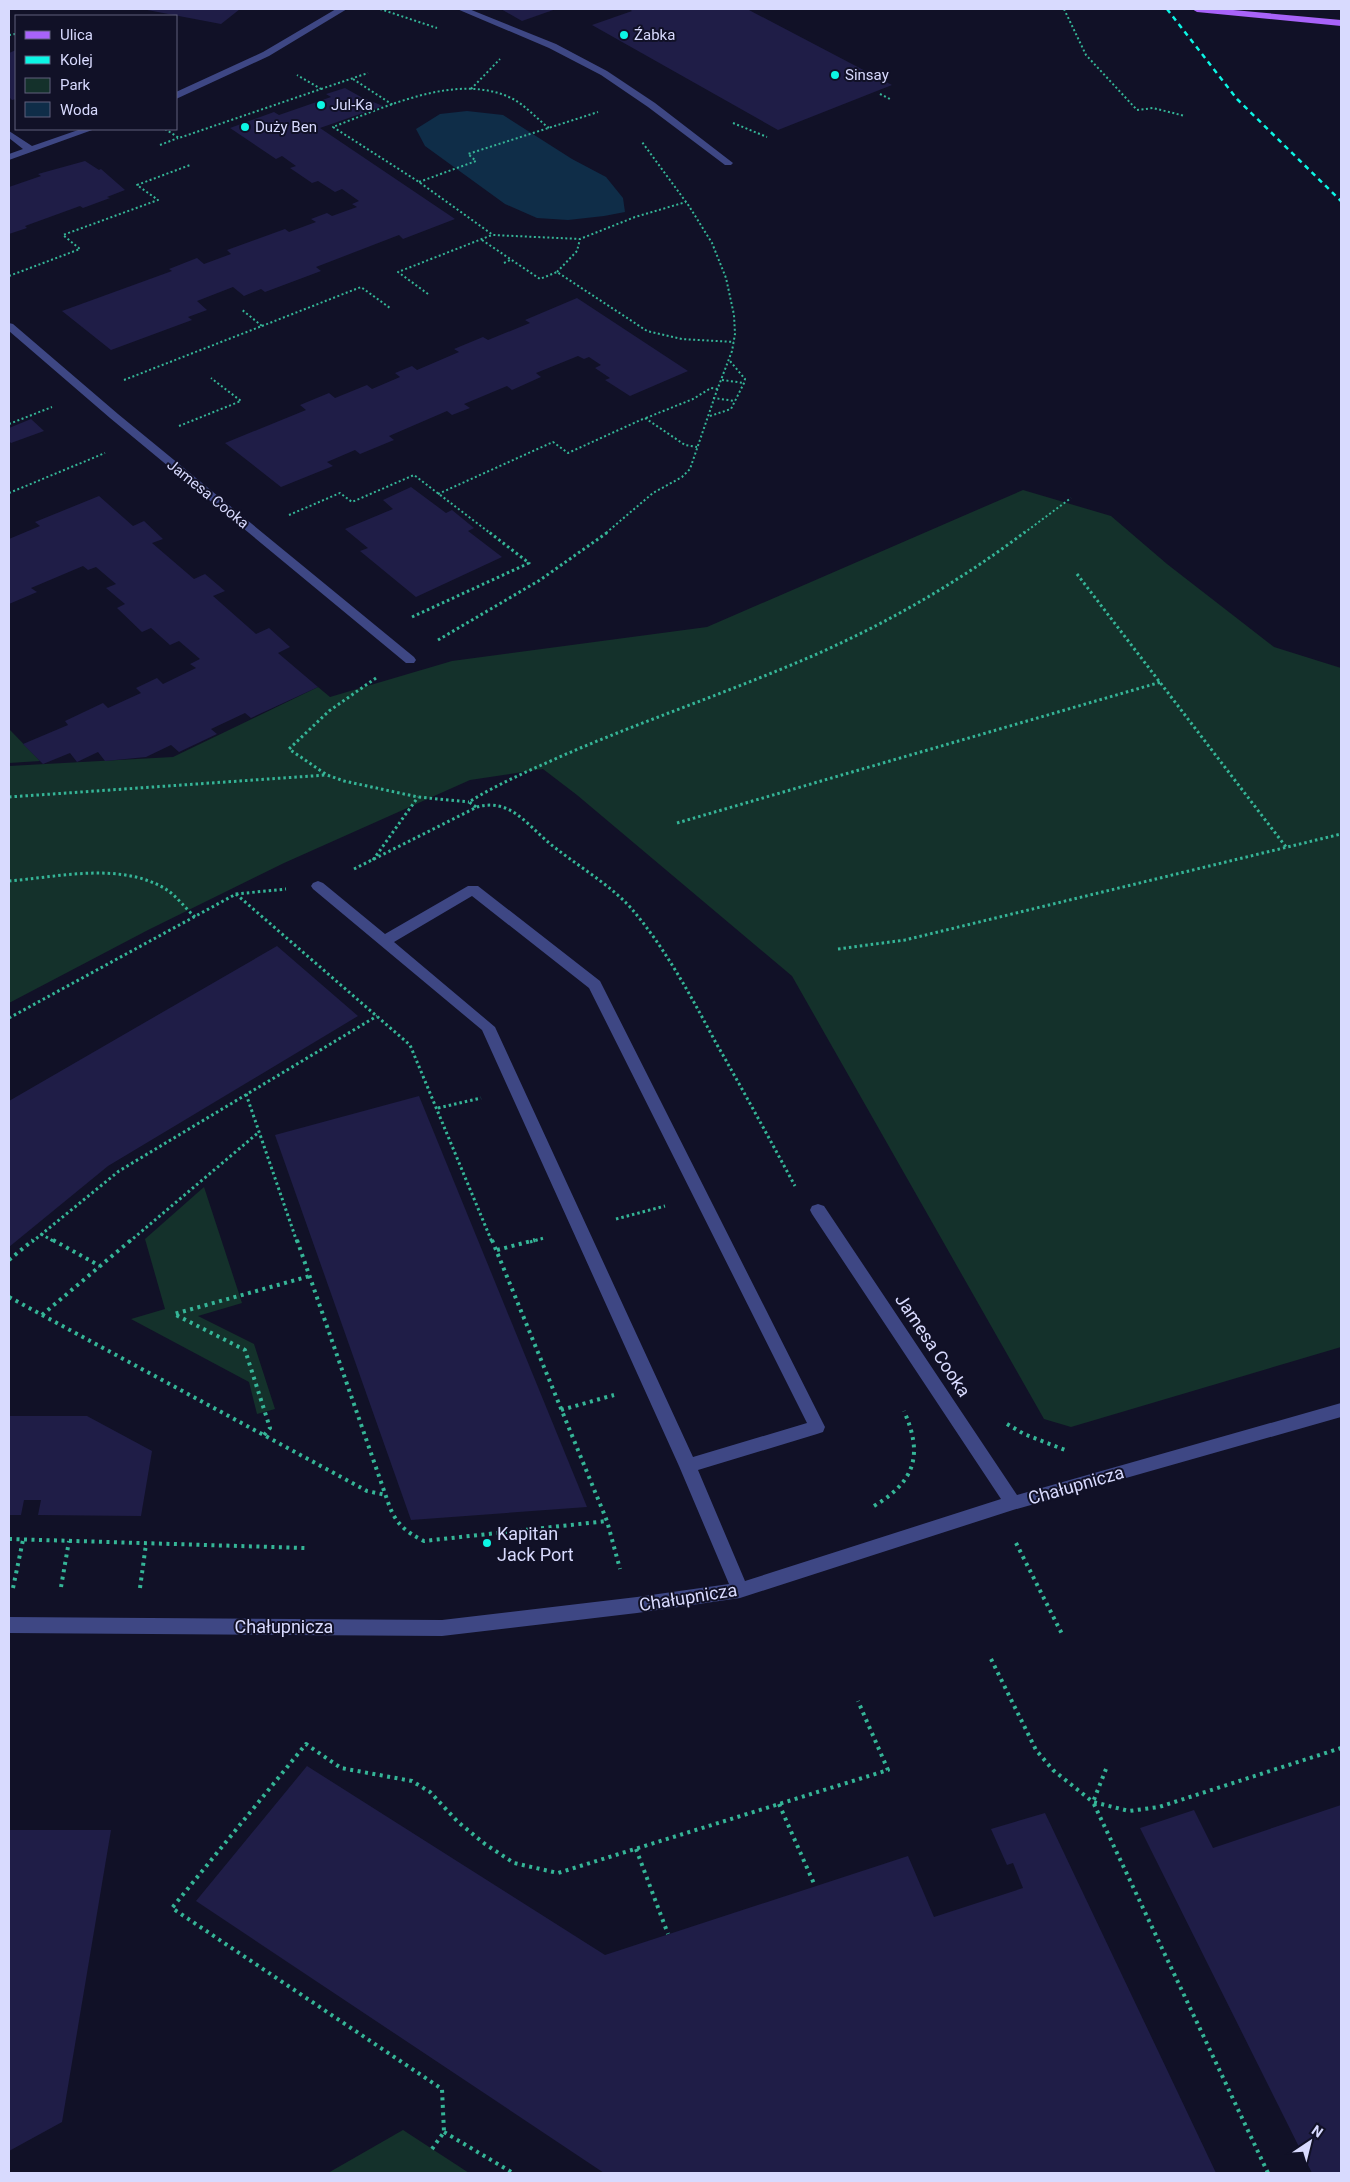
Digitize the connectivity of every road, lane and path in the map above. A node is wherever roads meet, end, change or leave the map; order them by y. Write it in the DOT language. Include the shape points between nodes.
graph roads {
  1 [pos="342,9"];
  2 [pos="380,9"];
  3 [pos="462,9"];
  4 [pos="1064,9"];
  5 [pos="1197,9"];
  6 [pos="1341,23"];
  7 [pos="444,31"];
  8 [pos="504,57"];
  9 [pos="290,71"];
  10 [pos="368,73"];
  11 [pos="353,79"];
  12 [pos="321,89"];
  13 [pos="471,89"];
  14 [pos="880,94"];
  15 [pos="178,95"];
  16 [pos="892,100"];
  17 [pos="393,105"];
  18 [pos="591,107"];
  19 [pos="1185,116"];
  20 [pos="549,128"];
  21 [pos="87,130"];
  22 [pos="167,130"];
  23 [pos="9,134"];
  24 [pos="636,136"];
  25 [pos="179,138"];
  26 [pos="160,145"];
  27 [pos="30,150"];
  28 [pos="9,156"];
  29 [pos="728,163"];
  30 [pos="190,165"];
  31 [pos="419,182"];
  32 [pos="686,202"];
  33 [pos="493,235"];
  34 [pos="580,239"];
  35 [pos="482,240"];
  36 [pos="511,260"];
  37 [pos="504,263"];
  38 [pos="557,272"];
  39 [pos="9,276"];
  40 [pos="428,294"];
  41 [pos="390,308"];
  42 [pos="241,309"];
  43 [pos="9,326"];
  44 [pos="262,326"];
  45 [pos="734,342"];
  46 [pos="730,361"];
  47 [pos="211,378"];
  48 [pos="722,380"];
  49 [pos="119,382"];
  50 [pos="744,383"];
  51 [pos="718,389"];
  52 [pos="714,398"];
  53 [pos="736,401"];
  54 [pos="57,405"];
  55 [pos="709,416"];
  56 [pos="645,418"];
  57 [pos="9,424"];
  58 [pos="174,428"];
  59 [pos="698,447"];
  60 [pos="110,451"];
  61 [pos="9,493"];
  62 [pos="438,494"];
  63 [pos="1071,498"];
  64 [pos="283,518"];
  65 [pos="1077,574"];
  66 [pos="408,619"];
  67 [pos="410,660"];
  68 [pos="1161,682"];
  69 [pos="327,775"];
  70 [pos="9,797"];
  71 [pos="418,797"];
  72 [pos="469,802"];
  73 [pos="477,807"];
  74 [pos="677,824"];
  75 [pos="1341,834"];
  76 [pos="1286,847"];
  77 [pos="373,860"];
  78 [pos="9,881"];
  79 [pos="318,886"];
  80 [pos="236,894"];
  81 [pos="195,917"];
  82 [pos="385,941"];
  83 [pos="838,949"];
  84 [pos="377,1016"];
  85 [pos="9,1018"];
  86 [pos="516,1089"];
  87 [pos="246,1094"];
  88 [pos="438,1108"];
  89 [pos="259,1132"];
  90 [pos="818,1210"];
  91 [pos="41,1234"];
  92 [pos="9,1260"];
  93 [pos="100,1266"];
  94 [pos="310,1276"];
  95 [pos="9,1297"];
  96 [pos="42,1315"];
  97 [pos="651,1385"];
  98 [pos="901,1404"];
  99 [pos="561,1410"];
  100 [pos="1341,1410"];
  101 [pos="1001,1419"];
  102 [pos="264,1435"];
  103 [pos="1067,1450"];
  104 [pos="688,1466"];
  105 [pos="386,1495"];
  106 [pos="1013,1502"];
  107 [pos="869,1509"];
  108 [pos="607,1521"];
  109 [pos="9,1540"];
  110 [pos="23,1540"];
  111 [pos="69,1541"];
  112 [pos="1016,1543"];
  113 [pos="146,1544"];
  114 [pos="305,1548"];
  115 [pos="620,1572"];
  116 [pos="740,1590"];
  117 [pos="11,1594"];
  118 [pos="60,1594"];
  119 [pos="139,1595"];
  120 [pos="9,1624"];
  121 [pos="1063,1636"];
  122 [pos="991,1659"];
  123 [pos="858,1701"];
  124 [pos="1341,1748"];
  125 [pos="1106,1770"];
  126 [pos="1093,1802"];
  127 [pos="779,1804"];
  128 [pos="636,1848"];
  129 [pos="815,1886"];
  130 [pos="668,1934"];
  131 [pos="444,2132"];
  132 [pos="432,2149"];
  133 [pos="513,2173"];
  134 [pos="1268,2173"];
  1 -- 15 [label="street" via="266,54"];
  2 -- 7 [label="path"];
  3 -- 29 [label="street" via="565,52 604,73"];
  4 -- 19 [label="path" via="1086,55 1137,110 1153,108"];
  5 -- 6 [label="main road"];
  8 -- 13 [label="path"];
  9 -- 12 [label="path"];
  10 -- 11 [label="path"];
  11 -- 12 [label="path"];
  11 -- 17 [label="path"];
  12 -- 25 [label="path"];
  13 -- 17 [label="path" via="446,90"];
  13 -- 20 [label="path" via="512,99"];
  14 -- 16 [label="path"];
  17 -- 31 [label="path" via="333,127"];
  18 -- 20 [label="path" via="598,112"];
  20 -- 31 [label="path" via="468,154 476,161"];
  21 -- 27 [label="street"];
  22 -- 25 [label="path"];
  23 -- 27 [label="street"];
  24 -- 32 [label="path"];
  25 -- 26 [label="path"];
  27 -- 28 [label="street"];
  30 -- 39 [label="path" via="137,185 158,200 63,235 80,250"];
  31 -- 33 [label="path"];
  32 -- 34 [label="path"];
  32 -- 45 [label="path" via="707,235 722,268 733,315"];
  33 -- 34 [label="path"];
  33 -- 35 [label="path"];
  34 -- 38 [label="path" via="577,251"];
  35 -- 36 [label="path"];
  35 -- 40 [label="path" via="398,272"];
  36 -- 37 [label="path"];
  36 -- 38 [label="path" via="540,279"];
  38 -- 45 [label="path" via="647,331 682,339"];
  41 -- 44 [label="path" via="362,287"];
  42 -- 44 [label="path"];
  43 -- 67 [label="street, Jamesa Cooka"];
  44 -- 49 [label="path"];
  45 -- 46 [label="path"];
  46 -- 48 [label="path"];
  46 -- 50 [label="path" via="745,378"];
  47 -- 58 [label="path" via="241,400"];
  48 -- 50 [label="path"];
  48 -- 51 [label="path"];
  50 -- 53 [label="path"];
  51 -- 52 [label="path"];
  51 -- 56 [label="path" via="711,388"];
  52 -- 53 [label="path"];
  52 -- 55 [label="path"];
  53 -- 55 [label="path" via="731,409"];
  54 -- 57 [label="path"];
  55 -- 59 [label="path"];
  56 -- 59 [label="path" via="684,445"];
  56 -- 62 [label="path" via="568,453 553,442"];
  59 -- 67 [label="path" via="686,474 654,491 599,539 517,596 427,645"];
  60 -- 61 [label="path"];
  62 -- 64 [label="path" via="414,475 352,502 340,493"];
  62 -- 66 [label="path" via="529,563"];
  63 -- 72 [label="path" via="980,566 877,626 809,657 608,736 496,786"];
  65 -- 68 [label="path"];
  67 -- 69 [label="path" via="392,673 376,678 329,711 289,750"];
  68 -- 74 [label="path"];
  68 -- 76 [label="path"];
  69 -- 70 [label="path"];
  69 -- 71 [label="path"];
  71 -- 72 [label="path"];
  71 -- 77 [label="path"];
  72 -- 73 [label="path"];
  73 -- 77 [label="path"];
  73 -- 90 [label="path" via="488,804 508,809 523,818 635,912 676,969 804,1203"];
  75 -- 76 [label="path"];
  76 -- 83 [label="path" via="905,940"];
  77 -- 79 [label="path"];
  78 -- 81 [label="path" via="96,874 139,878 165,888"];
  79 -- 80 [label="path"];
  79 -- 82 [label="street"];
  80 -- 81 [label="path"];
  80 -- 84 [label="path"];
  81 -- 85 [label="path"];
  82 -- 86 [label="street" via="488,1026"];
  82 -- 104 [label="street" via="473,888 596,985 816,1427"];
  84 -- 87 [label="path"];
  84 -- 88 [label="path" via="408,1040"];
  86 -- 88 [label="path"];
  86 -- 97 [label="street"];
  87 -- 89 [label="path"];
  87 -- 91 [label="path" via="119,1171"];
  88 -- 99 [label="path"];
  89 -- 93 [label="path"];
  89 -- 94 [label="path"];
  90 -- 106 [label="street, Jamesa Cooka"];
  91 -- 92 [label="path"];
  91 -- 93 [label="path"];
  93 -- 96 [label="path"];
  94 -- 102 [label="path" via="174,1314 245,1350 270,1428"];
  94 -- 105 [label="path"];
  95 -- 96 [label="path"];
  96 -- 102 [label="path"];
  97 -- 99 [label="path"];
  97 -- 104 [label="street"];
  98 -- 107 [label="path" via="913,1428 915,1459 901,1484 885,1500"];
  99 -- 108 [label="path"];
  100 -- 106 [label="street, Chałupnicza"];
  101 -- 103 [label="path" via="1024,1434"];
  102 -- 105 [label="path" via="367,1491"];
  104 -- 116 [label="street"];
  105 -- 108 [label="path" via="403,1531 424,1541"];
  106 -- 116 [label="street, Chałupnicza"];
  108 -- 115 [label="path"];
  109 -- 110 [label="path"];
  110 -- 111 [label="path"];
  110 -- 117 [label="path"];
  111 -- 113 [label="path"];
  111 -- 118 [label="path"];
  112 -- 121 [label="path"];
  113 -- 114 [label="path"];
  113 -- 119 [label="path"];
  116 -- 120 [label="street, Chałupnicza" via="442,1628"];
  122 -- 126 [label="path" via="1036,1750 1053,1770"];
  123 -- 127 [label="path" via="888,1770"];
  124 -- 126 [label="path" via="1159,1807 1129,1811"];
  125 -- 126 [label="path"];
  126 -- 134 [label="path"];
  127 -- 128 [label="path"];
  127 -- 129 [label="path"];
  128 -- 130 [label="path"];
  128 -- 131 [label="path" via="558,1872 514,1863 485,1844 458,1822 430,1792 412,1781 341,1768 306,1744 172,1908 442,2089"];
  131 -- 132 [label="path"];
  131 -- 133 [label="path"];
}
